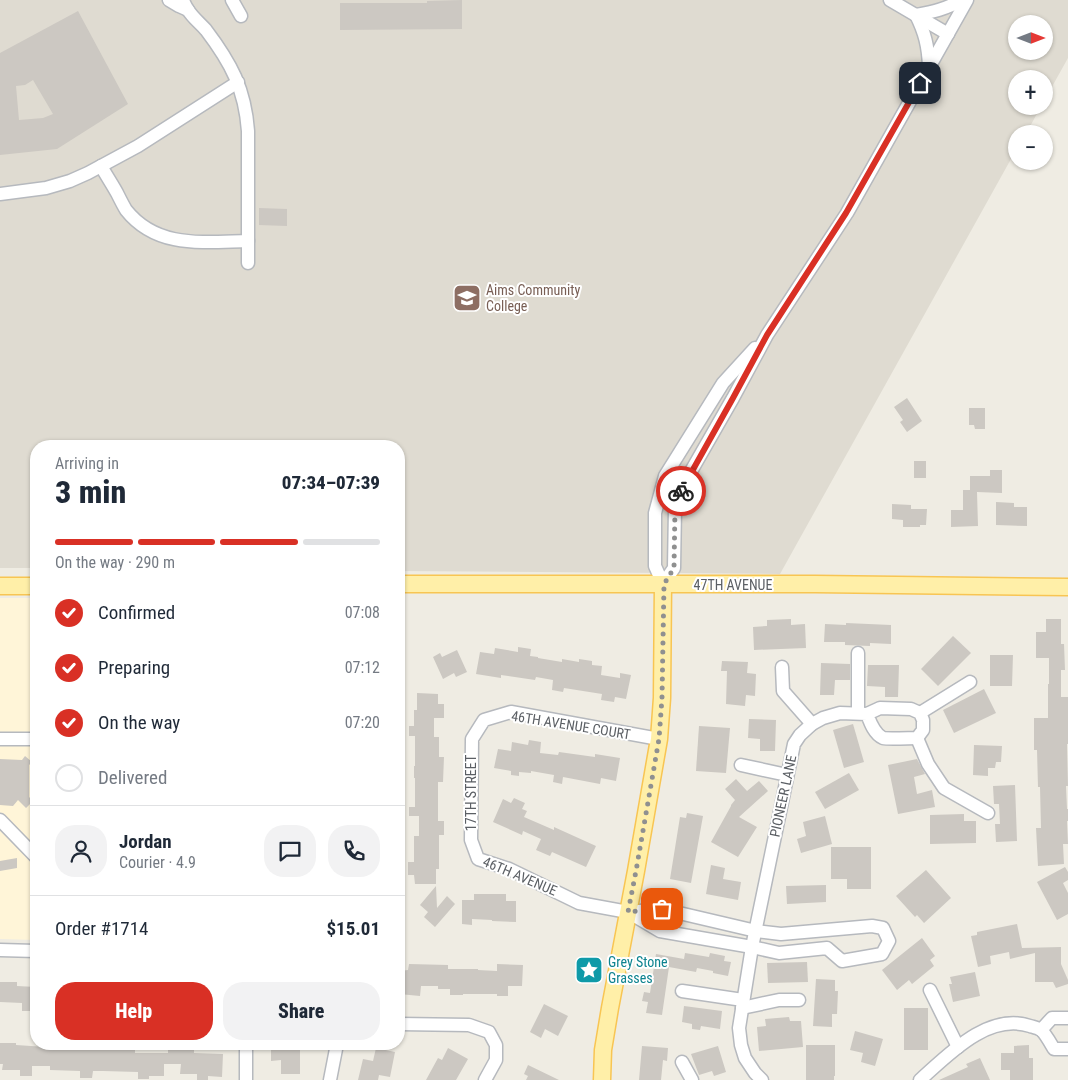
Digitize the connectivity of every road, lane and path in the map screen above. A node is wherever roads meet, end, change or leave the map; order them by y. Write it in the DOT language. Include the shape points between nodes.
graph roads {
  1 [pos="169,0"];
  2 [pos="232,0"];
  3 [pos="890,0"];
  4 [pos="961,0"];
  5 [pos="967,0"];
  6 [pos="185,5"];
  7 [pos="916,15"];
  8 [pos="241,16"];
  9 [pos="948,34"];
  10 [pos="929,66"];
  11 [pos="238,82"];
  12 [pos="101,166"];
  13 [pos="0,194"];
  14 [pos="248,240"];
  15 [pos="248,263"];
  16 [pos="767,335"];
  17 [pos="405,584"];
  18 [pos="664,584"];
  19 [pos="0,586"];
  20 [pos="30,586"];
  21 [pos="1068,587"];
  22 [pos="858,653"];
  23 [pos="782,667"];
  24 [pos="970,682"];
  25 [pos="863,714"];
  26 [pos="920,714"];
  27 [pos="484,720"];
  28 [pos="812,724"];
  29 [pos="917,738"];
  30 [pos="0,739"];
  31 [pos="30,739"];
  32 [pos="659,739"];
  33 [pos="741,765"];
  34 [pos="788,775"];
  35 [pos="988,813"];
  36 [pos="0,820"];
  37 [pos="471,840"];
  38 [pos="30,851"];
  39 [pos="628,912"];
  40 [pos="826,930"];
  41 [pos="756,931"];
  42 [pos="752,947"];
  43 [pos="827,948"];
  44 [pos="0,950"];
  45 [pos="30,951"];
  46 [pos="930,990"];
  47 [pos="682,991"];
  48 [pos="799,1000"];
  49 [pos="743,1004"];
  50 [pos="1068,1018"];
  51 [pos="405,1024"];
  52 [pos="1041,1030"];
  53 [pos="958,1047"];
  54 [pos="1068,1049"];
  55 [pos="246,1050"];
  56 [pos="336,1050"];
  57 [pos="682,1062"];
  58 [pos="754,1078"];
  59 [pos="246,1080"];
  60 [pos="330,1080"];
  61 [pos="485,1080"];
  62 [pos="602,1080"];
  63 [pos="692,1080"];
  64 [pos="920,1080"];
  1 -- 6 [label="street"];
  2 -- 8 [label="street"];
  3 -- 7 [label="street"];
  4 -- 7 [label="street" via="944,9"];
  5 -- 9 [label="street"];
  6 -- 11 [label="street" via="218,48"];
  7 -- 9 [label="street"];
  7 -- 10 [label="street" via="923,28"];
  9 -- 10 [label="street"];
  10 -- 16 [label="street" via="846,213"];
  11 -- 12 [label="street"];
  11 -- 14 [label="street" via="247,124"];
  12 -- 13 [label="street" via="62,184"];
  12 -- 14 [label="street" via="125,209 148,230 180,241"];
  14 -- 15 [label="street"];
  16 -- 18 [label="street" via="682,487 675,508 674,568"];
  16 -- 18 [label="street" via="723,383 665,476 655,513 655,566"];
  17 -- 18 [label="main road, 47TH AVENUE"];
  18 -- 21 [label="main road, 47TH AVENUE"];
  18 -- 32 [label="main road"];
  19 -- 20 [label="main road"];
  22 -- 25 [label="street"];
  23 -- 28 [label="street" via="783,691"];
  24 -- 26 [label="street"];
  25 -- 26 [label="street, PIONEER LANE" via="880,708 911,709"];
  25 -- 28 [label="street, PIONEER LANE" via="840,713"];
  25 -- 29 [label="street" via="883,738"];
  26 -- 29 [label="street" via="923,730"];
  27 -- 32 [label="street, 46TH AVENUE COURT" via="512,712"];
  27 -- 37 [label="street, 17TH STREET" via="472,739"];
  28 -- 34 [label="street, PIONEER LANE" via="794,744"];
  29 -- 35 [label="street" via="928,764 944,788"];
  30 -- 31 [label="street"];
  32 -- 39 [label="main road"];
  33 -- 34 [label="street"];
  34 -- 41 [label="street, PIONEER LANE"];
  36 -- 38 [label="street"];
  37 -- 39 [label="street, 46TH AVENUE" via="478,859 509,869 579,903"];
  39 -- 41 [label="street" via="662,909"];
  39 -- 42 [label="street" via="660,931"];
  39 -- 62 [label="main road" via="607,1025"];
  40 -- 41 [label="street" via="781,934"];
  40 -- 43 [label="street"];
  40 -- 43 [label="street" via="872,926 883,928 889,941 882,954 842,961"];
  41 -- 42 [label="street, PIONEER LANE"];
  42 -- 43 [label="street" via="778,953"];
  42 -- 49 [label="street, PIONEER LANE"];
  44 -- 45 [label="street"];
  46 -- 53 [label="street"];
  47 -- 49 [label="street"];
  48 -- 49 [label="street"];
  49 -- 58 [label="street, PIONEER LANE" via="739,1028 741,1045"];
  50 -- 52 [label="street" via="1052,1018"];
  51 -- 61 [label="street" via="469,1025 489,1032 496,1045 496,1060"];
  52 -- 53 [label="street" via="1022,1023 1007,1024 980,1032"];
  52 -- 54 [label="street" via="1054,1049"];
  53 -- 64 [label="street"];
  55 -- 59 [label="street"];
  56 -- 60 [label="street"];
  57 -- 63 [label="street"];
}
